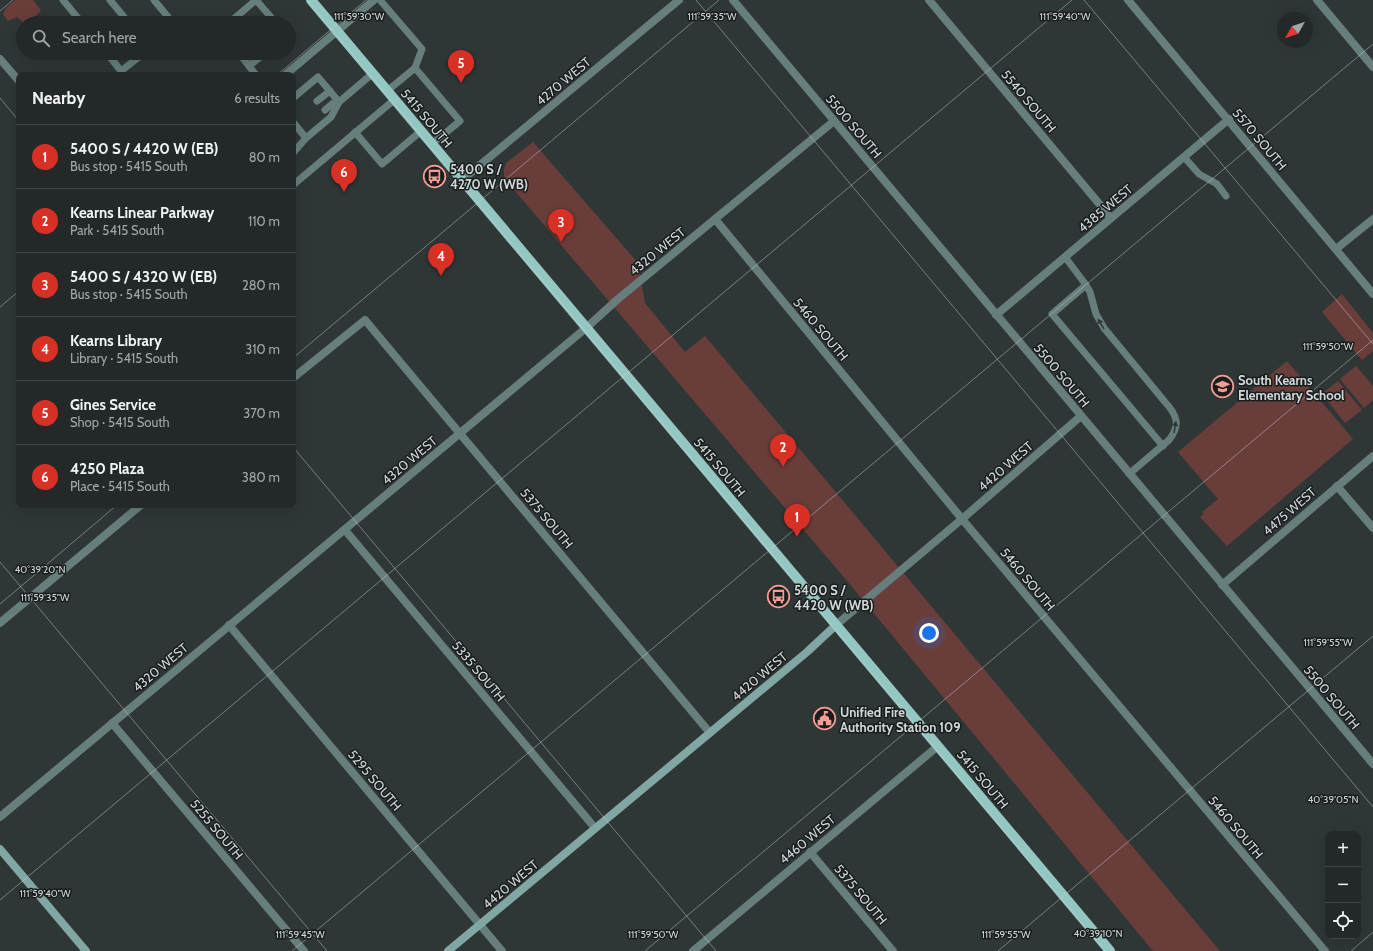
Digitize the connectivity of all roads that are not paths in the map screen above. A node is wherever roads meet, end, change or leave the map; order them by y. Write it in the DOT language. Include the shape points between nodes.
graph roads {
  1 [pos="63,0"];
  2 [pos="110,0"];
  3 [pos="154,0"];
  4 [pos="256,0"];
  5 [pos="311,0"];
  6 [pos="374,0"];
  7 [pos="380,0"];
  8 [pos="679,0"];
  9 [pos="733,0"];
  10 [pos="929,0"];
  11 [pos="1128,0"];
  12 [pos="1317,0"];
  13 [pos="76,16"];
  14 [pos="123,16"];
  15 [pos="167,16"];
  16 [pos="237,16"];
  17 [pos="270,16"];
  18 [pos="337,32"];
  19 [pos="0,59"];
  20 [pos="113,60"];
  21 [pos="135,60"];
  22 [pos="244,60"];
  23 [pos="256,60"];
  24 [pos="249,66"];
  25 [pos="415,68"];
  26 [pos="1373,68"];
  27 [pos="254,72"];
  28 [pos="290,72"];
  29 [pos="372,74"];
  30 [pos="16,78"];
  31 [pos="321,81"];
  32 [pos="330,90"];
  33 [pos="309,91"];
  34 [pos="387,91"];
  35 [pos="296,95"];
  36 [pos="394,100"];
  37 [pos="318,101"];
  38 [pos="338,101"];
  39 [pos="325,110"];
  40 [pos="1229,119"];
  41 [pos="834,121"];
  42 [pos="296,122"];
  43 [pos="307,126"];
  44 [pos="300,131"];
  45 [pos="421,131"];
  46 [pos="355,132"];
  47 [pos="306,138"];
  48 [pos="432,144"];
  49 [pos="296,150"];
  50 [pos="1184,157"];
  51 [pos="462,180"];
  52 [pos="296,182"];
  53 [pos="1226,196"];
  54 [pos="1111,218"];
  55 [pos="715,219"];
  56 [pos="1373,219"];
  57 [pos="1336,249"];
  58 [pos="1065,257"];
  59 [pos="1086,285"];
  60 [pos="1373,294"];
  61 [pos="996,315"];
  62 [pos="586,328"];
  63 [pos="296,376"];
  64 [pos="1081,416"];
  65 [pos="460,433"];
  66 [pos="1163,446"];
  67 [pos="1373,456"];
  68 [pos="1129,474"];
  69 [pos="1337,486"];
  70 [pos="137,508"];
  71 [pos="962,519"];
  72 [pos="1373,528"];
  73 [pos="345,530"];
  74 [pos="1222,585"];
  75 [pos="0,622"];
  76 [pos="229,625"];
  77 [pos="836,625"];
  78 [pos="112,723"];
  79 [pos="710,733"];
  80 [pos="938,746"];
  81 [pos="1373,764"];
  82 [pos="0,817"];
  83 [pos="595,828"];
  84 [pos="0,849"];
  85 [pos="810,852"];
  86 [pos="480,925"];
  87 [pos="696,950"];
  88 [pos="86,951"];
  89 [pos="304,951"];
  90 [pos="448,951"];
  91 [pos="502,951"];
  92 [pos="893,951"];
  93 [pos="1110,951"];
  94 [pos="1325,951"];
  1 -- 13 [label="lane"];
  2 -- 14 [label="lane"];
  3 -- 15 [label="lane"];
  4 -- 16 [label="lane"];
  4 -- 17 [label="lane"];
  5 -- 18 [label="main road, 5415 SOUTH"];
  6 -- 18 [label="street"];
  7 -- 25 [label="lane" via="422,49"];
  8 -- 51 [label="street, 4270 WEST"];
  9 -- 41 [label="street, 5500 SOUTH"];
  10 -- 54 [label="street, 5540 SOUTH"];
  11 -- 40 [label="street, 5570 SOUTH"];
  12 -- 26 [label="street"];
  18 -- 28 [label="street"];
  18 -- 29 [label="main road, 5415 SOUTH"];
  19 -- 30 [label="street"];
  20 -- 21 [label="lane" via="122,71"];
  22 -- 24 [label="lane"];
  23 -- 24 [label="lane"];
  24 -- 27 [label="lane"];
  25 -- 34 [label="lane"];
  25 -- 48 [label="lane" via="460,121"];
  29 -- 34 [label="main road, 5415 SOUTH"];
  29 -- 38 [label="lane"];
  31 -- 32 [label="lane"];
  31 -- 33 [label="lane"];
  31 -- 35 [label="lane" via="318,77"];
  32 -- 37 [label="lane"];
  32 -- 38 [label="lane"];
  34 -- 36 [label="main road, 5415 SOUTH"];
  36 -- 45 [label="main road, 5415 SOUTH"];
  36 -- 46 [label="lane"];
  38 -- 39 [label="lane"];
  38 -- 47 [label="lane" via="331,117"];
  40 -- 50 [label="street, 4385 WEST"];
  40 -- 57 [label="street, 5570 SOUTH"];
  41 -- 55 [label="street, 4320 WEST"];
  41 -- 61 [label="street, 5500 SOUTH"];
  42 -- 44 [label="lane"];
  43 -- 44 [label="lane"];
  44 -- 47 [label="lane"];
  45 -- 46 [label="lane" via="382,164"];
  45 -- 48 [label="main road, 5415 SOUTH"];
  46 -- 52 [label="lane"];
  47 -- 49 [label="lane"];
  48 -- 51 [label="main road, 5415 SOUTH"];
  50 -- 53 [label="lane" via="1199,174 1217,184"];
  50 -- 54 [label="street, 4385 WEST"];
  51 -- 62 [label="main road, 5415 SOUTH"];
  54 -- 58 [label="street, 4385 WEST"];
  55 -- 62 [label="street, 4320 WEST"];
  55 -- 71 [label="street, 5460 SOUTH"];
  56 -- 57 [label="street"];
  57 -- 60 [label="street, 5570 SOUTH"];
  58 -- 59 [label="lane"];
  58 -- 61 [label="street, 4385 WEST"];
  66 -- 59 [label="lane, one-way" via="1174,434 1176,427 1172,410 1102,325"];
  59 -- 66 [label="lane" via="1052,314"];
  61 -- 64 [label="street, 5500 SOUTH"];
  62 -- 65 [label="street, 4320 WEST"];
  62 -- 77 [label="main road, 5415 SOUTH"];
  63 -- 65 [label="street, 5375 SOUTH" via="365,320"];
  64 -- 68 [label="street, 5500 SOUTH"];
  64 -- 71 [label="street, 4420 WEST"];
  65 -- 73 [label="street, 4320 WEST"];
  65 -- 79 [label="street, 5375 SOUTH"];
  66 -- 68 [label="lane"];
  67 -- 69 [label="street, 4475 WEST"];
  68 -- 74 [label="street, 5500 SOUTH"];
  69 -- 72 [label="street"];
  69 -- 74 [label="street, 4475 WEST"];
  70 -- 75 [label="street"];
  71 -- 77 [label="street, 4420 WEST"];
  71 -- 94 [label="street, 5460 SOUTH"];
  73 -- 76 [label="street, 4320 WEST"];
  73 -- 83 [label="street, 5335 SOUTH"];
  74 -- 81 [label="street, 5500 SOUTH"];
  76 -- 78 [label="street, 4320 WEST"];
  76 -- 86 [label="street, 5295 SOUTH"];
  77 -- 79 [label="street, 4420 WEST"];
  77 -- 80 [label="main road, 5415 SOUTH"];
  78 -- 82 [label="street, 4320 WEST"];
  78 -- 89 [label="street, 5255 SOUTH"];
  79 -- 83 [label="street, 4420 WEST"];
  80 -- 85 [label="street, 4460 WEST"];
  80 -- 93 [label="main road, 5415 SOUTH"];
  83 -- 86 [label="street, 4420 WEST"];
  84 -- 88 [label="street"];
  85 -- 87 [label="street, 4460 WEST"];
  85 -- 92 [label="street, 5375 SOUTH"];
  86 -- 90 [label="street, 4420 WEST"];
  86 -- 91 [label="street, 5295 SOUTH"];
}
